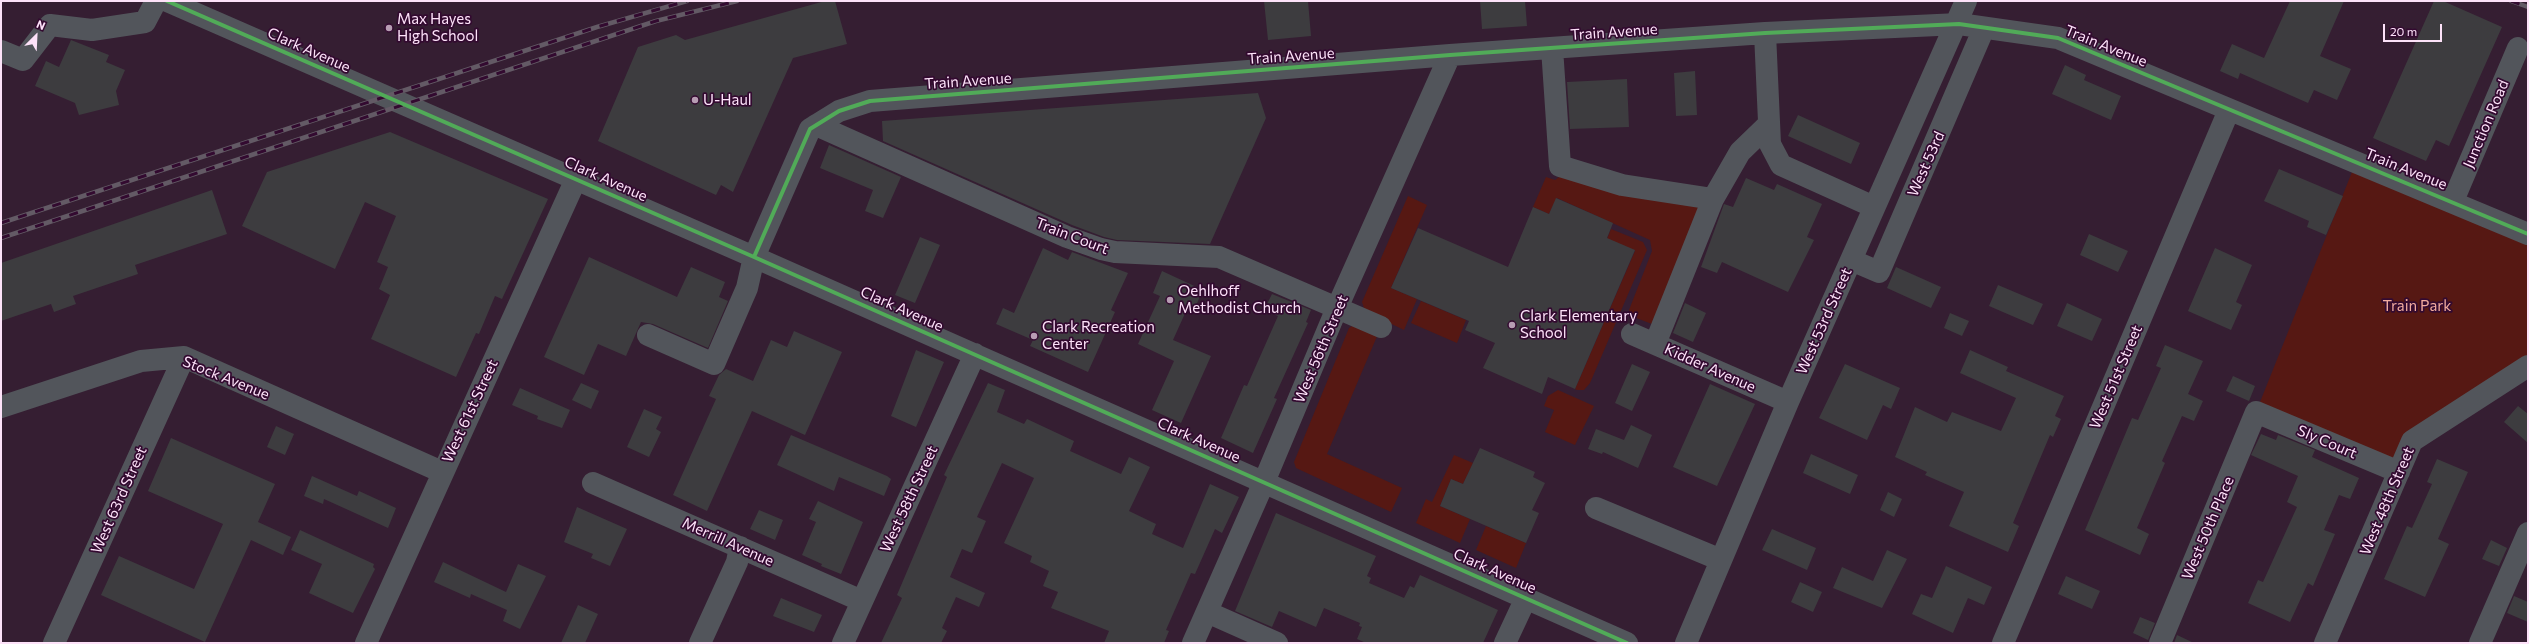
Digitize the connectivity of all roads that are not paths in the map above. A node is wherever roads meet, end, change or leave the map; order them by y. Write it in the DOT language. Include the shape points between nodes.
graph roads {
  1 [pos="156,1"];
  2 [pos="167,1"];
  3 [pos="1966,1"];
  4 [pos="1984,28"];
  5 [pos="1765,33"];
  6 [pos="1552,48"];
  7 [pos="2518,48"];
  8 [pos="1,51"];
  9 [pos="1450,56"];
  10 [pos="2229,110"];
  11 [pos="1769,124"];
  12 [pos="816,125"];
  13 [pos="576,179"];
  14 [pos="1713,199"];
  15 [pos="2453,201"];
  16 [pos="1874,207"];
  17 [pos="2528,234"];
  18 [pos="754,257"];
  19 [pos="1851,260"];
  20 [pos="1337,308"];
  21 [pos="1381,327"];
  22 [pos="1632,334"];
  23 [pos="648,335"];
  24 [pos="1655,344"];
  25 [pos="975,354"];
  26 [pos="184,357"];
  27 [pos="2528,366"];
  28 [pos="1788,402"];
  29 [pos="1,407"];
  30 [pos="2256,412"];
  31 [pos="442,472"];
  32 [pos="2399,472"];
  33 [pos="1264,482"];
  34 [pos="593,483"];
  35 [pos="1596,508"];
  36 [pos="2528,533"];
  37 [pos="740,547"];
  38 [pos="1721,560"];
  39 [pos="1526,598"];
  40 [pos="862,601"];
  41 [pos="1207,612"];
  42 [pos="54,643"];
  43 [pos="366,643"];
  44 [pos="700,643"];
  45 [pos="843,643"];
  46 [pos="1193,643"];
  47 [pos="1277,643"];
  48 [pos="1506,643"];
  49 [pos="1627,643"];
  50 [pos="1686,643"];
  51 [pos="2003,643"];
  52 [pos="2160,643"];
  53 [pos="2325,643"];
  54 [pos="2480,643"];
  1 -- 8 [label="street" via="145,22 92,30 50,25 23,60"];
  2 -- 13 [label="street, Clark Avenue"];
  3 -- 16 [label="street, West 53rd Street"];
  4 -- 5 [label="street, Train Avenue" via="1959,24"];
  4 -- 10 [label="street, Train Avenue" via="2058,38"];
  4 -- 19 [label="street, West 53rd" via="1879,272"];
  5 -- 6 [label="street, Train Avenue"];
  5 -- 11 [label="street"];
  6 -- 9 [label="street, Train Avenue"];
  6 -- 14 [label="street" via="1560,166 1622,184"];
  7 -- 15 [label="street, Junction Road"];
  9 -- 12 [label="street, Train Avenue" via="870,101 839,111"];
  9 -- 20 [label="street, West 56th Street"];
  10 -- 15 [label="street, Train Avenue"];
  10 -- 51 [label="street, West 51st Street"];
  11 -- 14 [label="street" via="1740,152"];
  11 -- 16 [label="street" via="1770,144 1781,165"];
  12 -- 18 [label="street, Train Avenue" via="810,129"];
  12 -- 20 [label="street, Train Court" via="1067,237 1115,252 1218,257"];
  13 -- 18 [label="street, Clark Avenue"];
  13 -- 31 [label="street, West 61st Street"];
  14 -- 24 [label="street"];
  15 -- 17 [label="street, Train Avenue"];
  16 -- 19 [label="street, West 53rd Street"];
  18 -- 23 [label="street, Train Avenue" via="747,288 714,364"];
  18 -- 25 [label="street, Clark Avenue"];
  19 -- 28 [label="street, West 53rd Street"];
  20 -- 21 [label="street, Train Court"];
  20 -- 33 [label="street, West 56th Street"];
  22 -- 24 [label="street, Kidder Avenue"];
  24 -- 28 [label="street, Kidder Avenue"];
  25 -- 33 [label="street, Clark Avenue"];
  25 -- 40 [label="street, West 58th Street"];
  26 -- 29 [label="street, Stock Avenue" via="141,361"];
  26 -- 31 [label="street, Stock Avenue"];
  26 -- 42 [label="street, West 63rd Street"];
  27 -- 32 [label="street, West 48th Street" via="2412,441"];
  28 -- 38 [label="street, West 53rd Street"];
  30 -- 32 [label="street, Sly Court"];
  30 -- 52 [label="street, West 50th Place"];
  31 -- 43 [label="street, West 61st Street"];
  32 -- 53 [label="street, West 48th Street"];
  33 -- 39 [label="street, Clark Avenue"];
  33 -- 41 [label="street, West 56th Street"];
  34 -- 37 [label="street, Merrill Avenue"];
  35 -- 38 [label="street"];
  36 -- 54 [label="street"];
  37 -- 40 [label="street, Merrill Avenue"];
  37 -- 44 [label="street" via="736,562"];
  38 -- 50 [label="street, West 53rd Street"];
  39 -- 48 [label="street"];
  39 -- 49 [label="street, Clark Avenue"];
  40 -- 45 [label="street, West 58th Street"];
  41 -- 46 [label="street, West 56th Street"];
  41 -- 47 [label="street"];
}
